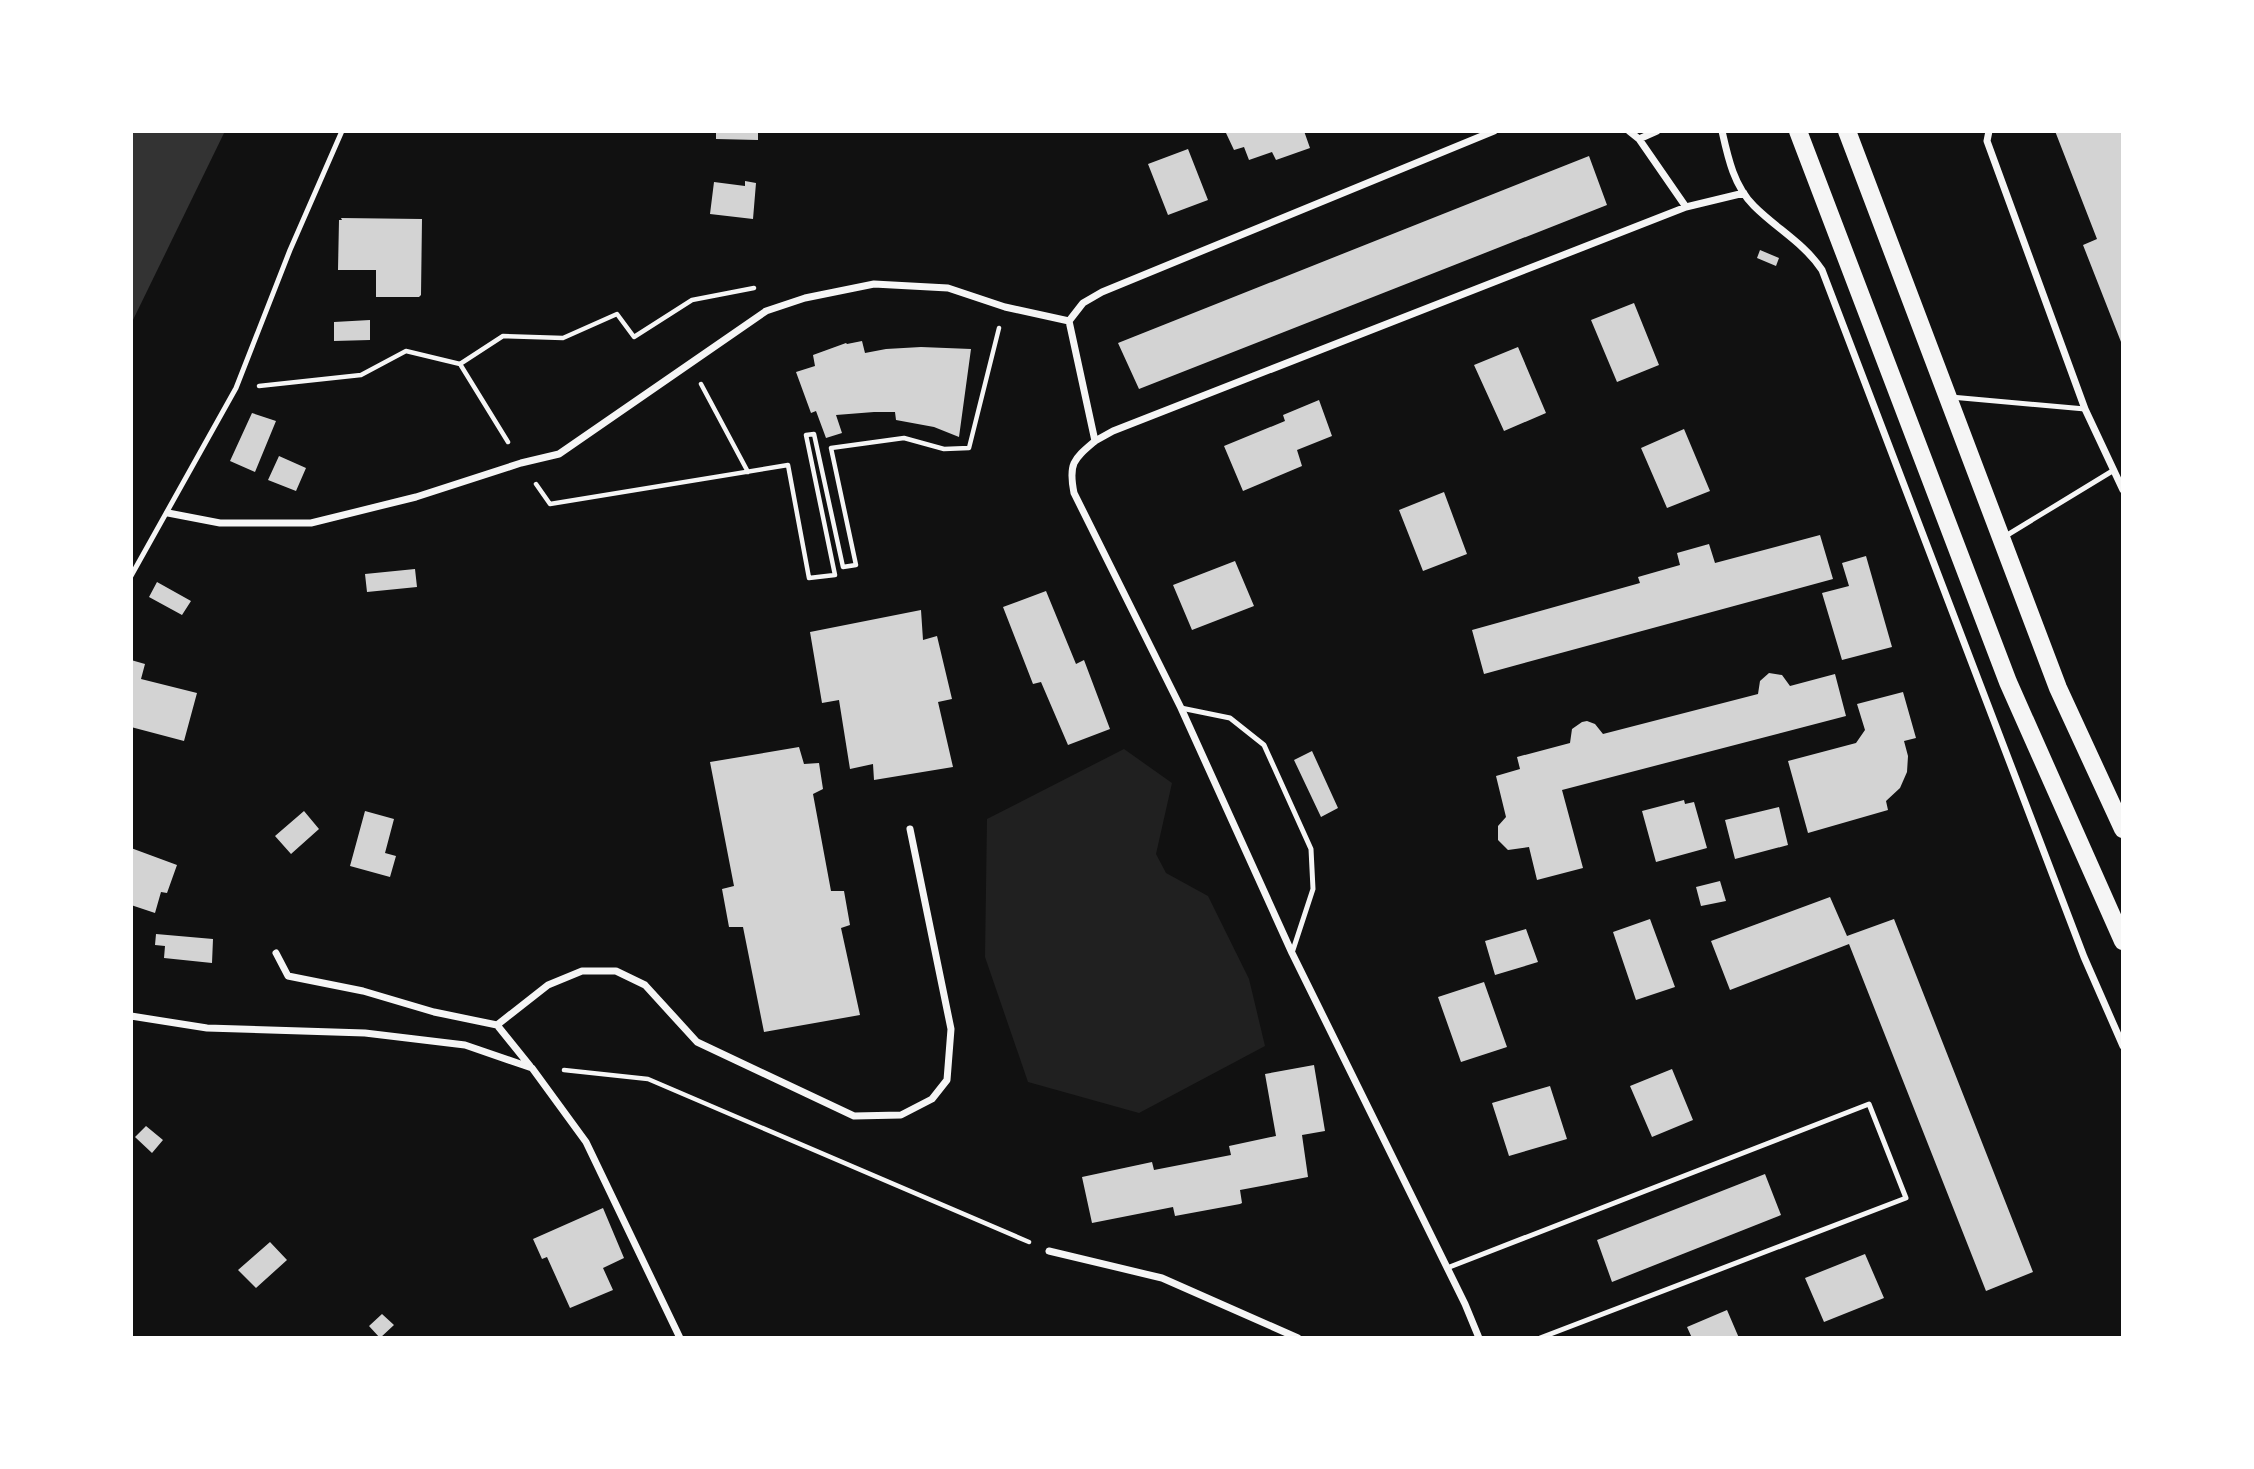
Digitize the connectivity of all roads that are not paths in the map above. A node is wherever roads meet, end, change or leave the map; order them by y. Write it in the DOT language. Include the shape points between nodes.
graph roads {
  1 [pos="342,131"];
  2 [pos="1494,131"];
  3 [pos="1629,131"];
  4 [pos="1657,131"];
  5 [pos="1722,131"];
  6 [pos="1798,131"];
  7 [pos="1847,131"];
  8 [pos="1989,131"];
  9 [pos="1639,139"];
  10 [pos="1744,193"];
  11 [pos="1686,207"];
  12 [pos="1069,321"];
  13 [pos="1948,397"];
  14 [pos="2085,409"];
  15 [pos="1095,441"];
  16 [pos="2114,470"];
  17 [pos="2123,491"];
  18 [pos="168,513"];
  19 [pos="2002,539"];
  20 [pos="131,576"];
  21 [pos="1181,708"];
  22 [pos="2123,829"];
  23 [pos="909,830"];
  24 [pos="2123,941"];
  25 [pos="276,953"];
  26 [pos="1292,953"];
  27 [pos="131,1016"];
  28 [pos="497,1025"];
  29 [pos="2123,1046"];
  30 [pos="532,1068"];
  31 [pos="1049,1251"];
  32 [pos="1447,1268"];
  33 [pos="680,1338"];
  34 [pos="1298,1338"];
  35 [pos="1479,1338"];
  36 [pos="1540,1338"];
  1 -- 18 [label="lane" via="236,388"];
  2 -- 12 [label="street" via="1102,292 1083,303"];
  3 -- 9 [label="street"];
  4 -- 9 [label="street"];
  5 -- 10 [label="street" via="1732,174"];
  6 -- 24 [label="main road" via="2008,682"];
  7 -- 13 [label="main road"];
  8 -- 14 [label="street" via="1987,141"];
  9 -- 11 [label="street"];
  10 -- 11 [label="street"];
  10 -- 29 [label="street" via="1811,254 1822,270 2084,957"];
  11 -- 15 [label="street" via="1113,430"];
  12 -- 15 [label="street"];
  12 -- 18 [label="street" via="1004,307 948,288 874,284 805,298 766,311 559,454 416,498 311,523 220,523"];
  13 -- 14 [label="lane"];
  13 -- 19 [label="main road"];
  14 -- 16 [label="street"];
  15 -- 21 [label="street" via="1076,458 1071,476 1074,493"];
  16 -- 17 [label="street"];
  16 -- 19 [label="lane"];
  18 -- 20 [label="lane"];
  19 -- 22 [label="main road" via="2058,688"];
  21 -- 26 [label="street"];
  21 -- 26 [label="lane" via="1230,718 1264,745 1311,849 1313,889"];
  23 -- 28 [label="street" via="951,1029 947,1080 932,1099 901,1115 854,1116 697,1042 645,985 616,971 582,971 548,985"];
  25 -- 28 [label="street" via="288,976"];
  26 -- 32 [label="street"];
  27 -- 30 [label="street" via="207,1028 365,1033 465,1045"];
  28 -- 30 [label="street"];
  30 -- 33 [label="street" via="586,1142"];
  31 -- 34 [label="street" via="1161,1278"];
  32 -- 35 [label="street"];
  32 -- 36 [label="lane" via="1869,1104 1906,1198"];
}
